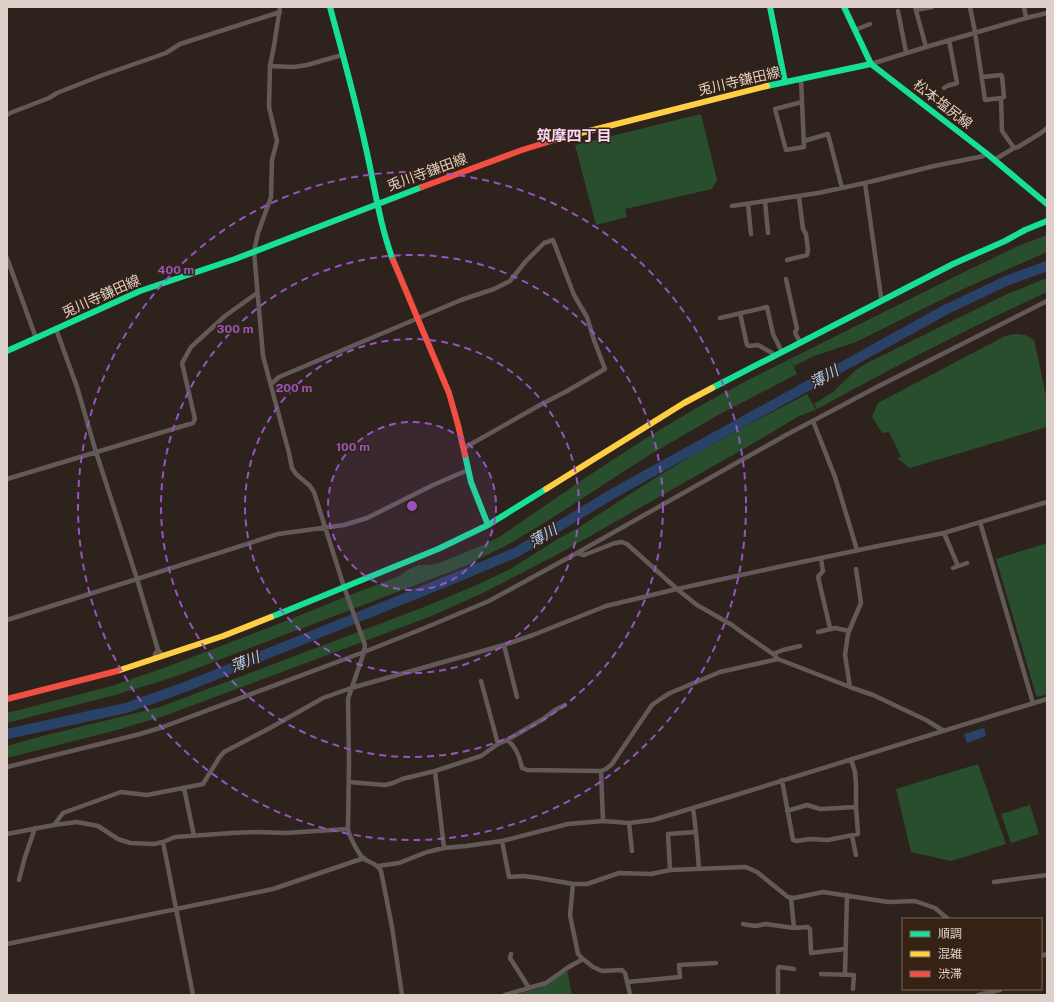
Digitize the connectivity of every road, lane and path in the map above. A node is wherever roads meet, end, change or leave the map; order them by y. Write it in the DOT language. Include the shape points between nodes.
graph roads {
  1 [pos="330,7"];
  2 [pos="770,7"];
  3 [pos="844,7"];
  4 [pos="970,7"];
  5 [pos="1024,7"];
  6 [pos="915,9"];
  7 [pos="934,9"];
  8 [pos="280,10"];
  9 [pos="1047,13"];
  10 [pos="893,17"];
  11 [pos="1026,18"];
  12 [pos="870,24"];
  13 [pos="855,30"];
  14 [pos="976,32"];
  15 [pos="949,40"];
  16 [pos="926,46"];
  17 [pos="906,52"];
  18 [pos="342,55"];
  19 [pos="871,64"];
  20 [pos="270,66"];
  21 [pos="982,77"];
  22 [pos="801,79"];
  23 [pos="785,82"];
  24 [pos="944,88"];
  25 [pos="1001,98"];
  26 [pos="802,102"];
  27 [pos="7,115"];
  28 [pos="1047,128"];
  29 [pos="804,141"];
  30 [pos="1014,148"];
  31 [pos="986,153"];
  32 [pos="994,160"];
  33 [pos="866,183"];
  34 [pos="842,188"];
  35 [pos="799,197"];
  36 [pos="765,201"];
  37 [pos="377,204"];
  38 [pos="748,204"];
  39 [pos="1047,204"];
  40 [pos="732,206"];
  41 [pos="1047,221"];
  42 [pos="768,233"];
  43 [pos="751,234"];
  44 [pos="254,251"];
  45 [pos="7,258"];
  46 [pos="787,260"];
  47 [pos="786,279"];
  48 [pos="257,293"];
  49 [pos="883,300"];
  50 [pos="1047,301"];
  51 [pos="740,313"];
  52 [pos="720,318"];
  53 [pos="417,320"];
  54 [pos="56,329"];
  55 [pos="36,338"];
  56 [pos="801,343"];
  57 [pos="7,351"];
  58 [pos="782,352"];
  59 [pos="775,356"];
  60 [pos="271,384"];
  61 [pos="813,421"];
  62 [pos="464,448"];
  63 [pos="96,452"];
  64 [pos="468,470"];
  65 [pos="7,479"];
  66 [pos="1047,502"];
  67 [pos="980,522"];
  68 [pos="488,525"];
  69 [pos="326,528"];
  70 [pos="944,533"];
  71 [pos="857,550"];
  72 [pos="577,553"];
  73 [pos="820,558"];
  74 [pos="967,563"];
  75 [pos="856,569"];
  76 [pos="137,579"];
  77 [pos="677,589"];
  78 [pos="345,590"];
  79 [pos="7,620"];
  80 [pos="830,628"];
  81 [pos="849,631"];
  82 [pos="818,632"];
  83 [pos="504,644"];
  84 [pos="800,646"];
  85 [pos="158,650"];
  86 [pos="364,652"];
  87 [pos="773,654"];
  88 [pos="164,656"];
  89 [pos="155,659"];
  90 [pos="778,659"];
  91 [pos="481,681"];
  92 [pos="850,687"];
  93 [pos="352,688"];
  94 [pos="517,697"];
  95 [pos="1047,699"];
  96 [pos="7,700"];
  97 [pos="1033,703"];
  98 [pos="565,705"];
  99 [pos="944,731"];
  100 [pos="507,740"];
  101 [pos="498,744"];
  102 [pos="851,759"];
  103 [pos="7,767"];
  104 [pos="435,771"];
  105 [pos="601,771"];
  106 [pos="782,780"];
  107 [pos="349,782"];
  108 [pos="184,788"];
  109 [pos="856,807"];
  110 [pos="692,808"];
  111 [pos="787,811"];
  112 [pos="603,821"];
  113 [pos="629,823"];
  114 [pos="54,825"];
  115 [pos="35,828"];
  116 [pos="348,829"];
  117 [pos="696,832"];
  118 [pos="7,834"];
  119 [pos="194,836"];
  120 [pos="852,836"];
  121 [pos="502,841"];
  122 [pos="162,842"];
  123 [pos="444,848"];
  124 [pos="632,851"];
  125 [pos="856,855"];
  126 [pos="364,858"];
  127 [pos="378,866"];
  128 [pos="699,869"];
  129 [pos="670,870"];
  130 [pos="1047,875"];
  131 [pos="19,880"];
  132 [pos="994,882"];
  133 [pos="573,884"];
  134 [pos="847,895"];
  135 [pos="791,898"];
  136 [pos="176,908"];
  137 [pos="947,918"];
  138 [pos="743,924"];
  139 [pos="794,928"];
  140 [pos="7,944"];
  141 [pos="845,949"];
  142 [pos="511,954"];
  143 [pos="583,959"];
  144 [pos="716,963"];
  145 [pos="794,969"];
  146 [pos="821,974"];
  147 [pos="845,974"];
  148 [pos="627,982"];
  149 [pos="529,988"];
  150 [pos="853,989"];
  151 [pos="1000,991"];
  152 [pos="193,995"];
  153 [pos="402,995"];
  154 [pos="506,995"];
  155 [pos="631,995"];
  156 [pos="778,995"];
  157 [pos="978,995"];
  1 -- 18 [label="street"];
  2 -- 23 [label="street"];
  3 -- 13 [label="street, 松本塩尻線"];
  4 -- 14 [label="street"];
  5 -- 11 [label="street"];
  6 -- 7 [label="street"];
  6 -- 16 [label="street"];
  8 -- 20 [label="street"];
  8 -- 27 [label="street" via="180,44 166,53 57,92 49,98"];
  9 -- 11 [label="street"];
  10 -- 17 [label="street" via="898,13"];
  11 -- 14 [label="street"];
  12 -- 13 [label="street"];
  13 -- 19 [label="street, 松本塩尻線"];
  14 -- 15 [label="street"];
  14 -- 21 [label="street"];
  15 -- 16 [label="street"];
  15 -- 24 [label="street" via="957,83"];
  16 -- 17 [label="street"];
  17 -- 19 [label="street"];
  18 -- 20 [label="street" via="294,67"];
  18 -- 37 [label="street" via="368,154"];
  19 -- 22 [label="street, 兎川寺鎌田線"];
  19 -- 31 [label="street, 松本塩尻線"];
  20 -- 44 [label="street" via="269,108 277,141 272,160 271,197"];
  21 -- 25 [label="street" via="985,100"];
  21 -- 25 [label="street" via="1002,76 1004,97"];
  22 -- 23 [label="street, 兎川寺鎌田線"];
  22 -- 26 [label="street"];
  23 -- 37 [label="street, 兎川寺鎌田線" via="552,140"];
  25 -- 30 [label="street" via="1002,131"];
  26 -- 29 [label="street"];
  26 -- 29 [label="street" via="775,109 786,150 804,147"];
  28 -- 30 [label="street" via="1018,148"];
  29 -- 34 [label="street" via="828,134"];
  30 -- 32 [label="street"];
  31 -- 32 [label="street, 松本塩尻線"];
  31 -- 33 [label="street" via="983,156"];
  32 -- 39 [label="street, 松本塩尻線"];
  33 -- 34 [label="street"];
  33 -- 49 [label="street"];
  34 -- 35 [label="street"];
  35 -- 36 [label="street"];
  35 -- 46 [label="street" via="808,250 807,255"];
  36 -- 38 [label="street"];
  36 -- 42 [label="street"];
  37 -- 44 [label="street, 兎川寺鎌田線"];
  37 -- 53 [label="street" via="389,249"];
  38 -- 40 [label="street"];
  38 -- 43 [label="street"];
  41 -- 49 [label="street" via="953,264"];
  44 -- 48 [label="street"];
  44 -- 54 [label="street, 兎川寺鎌田線" via="140,291"];
  45 -- 55 [label="street"];
  47 -- 56 [label="street" via="797,328 795,332"];
  48 -- 60 [label="street" via="263,356"];
  48 -- 63 [label="street" via="225,316 191,347 182,363 193,423"];
  49 -- 56 [label="street"];
  50 -- 61 [label="street"];
  51 -- 52 [label="street"];
  51 -- 58 [label="street" via="767,308 773,334"];
  51 -- 59 [label="street" via="747,345 758,345"];
  53 -- 60 [label="street" via="279,377"];
  53 -- 62 [label="street" via="449,393"];
  53 -- 62 [label="street" via="510,281 526,260 544,243 553,240 574,295 587,317 605,370"];
  54 -- 55 [label="street, 兎川寺鎌田線"];
  54 -- 63 [label="street" via="77,387"];
  55 -- 57 [label="street, 兎川寺鎌田線"];
  56 -- 58 [label="street"];
  58 -- 59 [label="street"];
  59 -- 68 [label="street" via="684,403"];
  60 -- 69 [label="street" via="292,468 314,492"];
  61 -- 71 [label="street" via="835,477"];
  61 -- 72 [label="street"];
  62 -- 64 [label="street"];
  63 -- 65 [label="street"];
  63 -- 76 [label="street"];
  64 -- 68 [label="street"];
  64 -- 69 [label="street" via="367,518"];
  66 -- 67 [label="street"];
  67 -- 70 [label="street"];
  67 -- 97 [label="street"];
  68 -- 78 [label="street"];
  69 -- 76 [label="street" via="278,534"];
  69 -- 78 [label="street"];
  70 -- 71 [label="street"];
  70 -- 74 [label="street" via="955,567"];
  71 -- 73 [label="street"];
  72 -- 77 [label="street" via="584,555 622,542"];
  72 -- 86 [label="street" via="489,601"];
  73 -- 77 [label="street"];
  73 -- 80 [label="street" via="822,571 818,577"];
  75 -- 81 [label="street" via="861,602"];
  76 -- 79 [label="street"];
  76 -- 85 [label="street"];
  77 -- 83 [label="street" via="606,606"];
  77 -- 87 [label="street" via="697,605 732,625"];
  78 -- 86 [label="street" via="365,645"];
  78 -- 88 [label="street"];
  80 -- 81 [label="street"];
  80 -- 82 [label="street"];
  81 -- 92 [label="street" via="845,655"];
  83 -- 93 [label="street"];
  83 -- 94 [label="street"];
  84 -- 87 [label="street"];
  85 -- 88 [label="street"];
  85 -- 89 [label="street"];
  86 -- 93 [label="street"];
  86 -- 103 [label="street" via="160,728"];
  87 -- 90 [label="street"];
  88 -- 89 [label="street"];
  89 -- 96 [label="street" via="105,675"];
  90 -- 92 [label="street"];
  90 -- 105 [label="street" via="720,672 662,698 652,706 612,764"];
  91 -- 101 [label="street"];
  92 -- 99 [label="street" via="873,695"];
  93 -- 107 [label="street" via="347,707"];
  93 -- 108 [label="street" via="323,698 224,752 203,784"];
  95 -- 97 [label="street"];
  97 -- 99 [label="street"];
  98 -- 100 [label="street"];
  99 -- 102 [label="street"];
  100 -- 101 [label="street"];
  100 -- 105 [label="street" via="517,751 522,768 527,770"];
  101 -- 104 [label="street" via="481,756"];
  102 -- 106 [label="street"];
  102 -- 109 [label="street" via="855,772"];
  104 -- 107 [label="street" via="385,785"];
  104 -- 123 [label="street"];
  105 -- 112 [label="street"];
  106 -- 110 [label="street"];
  106 -- 111 [label="street"];
  107 -- 116 [label="street"];
  108 -- 114 [label="street" via="147,795 121,792 63,813"];
  108 -- 119 [label="street"];
  109 -- 111 [label="street" via="820,809 807,805"];
  109 -- 120 [label="street" via="858,834"];
  110 -- 113 [label="street" via="653,820"];
  110 -- 117 [label="street"];
  111 -- 120 [label="street" via="792,838 795,841"];
  112 -- 113 [label="street"];
  112 -- 121 [label="street" via="568,824"];
  113 -- 124 [label="street"];
  114 -- 115 [label="street"];
  114 -- 122 [label="street" via="77,822 91,824 130,843"];
  115 -- 118 [label="street"];
  115 -- 131 [label="street"];
  116 -- 119 [label="street"];
  116 -- 126 [label="street"];
  117 -- 128 [label="street"];
  117 -- 129 [label="street" via="668,834"];
  119 -- 122 [label="street" via="175,837"];
  120 -- 125 [label="street"];
  121 -- 123 [label="street"];
  121 -- 133 [label="street" via="509,877 523,876"];
  122 -- 136 [label="street"];
  123 -- 127 [label="street" via="399,863"];
  126 -- 127 [label="street"];
  126 -- 136 [label="street" via="273,888"];
  127 -- 153 [label="street" via="389,913"];
  128 -- 129 [label="street"];
  128 -- 135 [label="street" via="746,867 757,872"];
  129 -- 133 [label="street" via="651,874 619,873 586,884"];
  130 -- 132 [label="street"];
  133 -- 143 [label="street" via="570,914 578,954"];
  134 -- 135 [label="street" via="820,892"];
  134 -- 137 [label="street" via="888,902 915,901 935,908"];
  134 -- 141 [label="street"];
  135 -- 139 [label="street"];
  136 -- 140 [label="street"];
  136 -- 152 [label="street"];
  138 -- 139 [label="street"];
  139 -- 141 [label="street" via="810,929 811,953"];
  141 -- 147 [label="street"];
  142 -- 149 [label="street" via="510,958"];
  143 -- 148 [label="street" via="602,971 622,970"];
  143 -- 149 [label="street" via="546,983"];
  144 -- 148 [label="street" via="679,965 680,977"];
  145 -- 156 [label="street" via="779,967"];
  146 -- 147 [label="street"];
  147 -- 150 [label="street" via="854,975"];
  148 -- 155 [label="street"];
  149 -- 154 [label="street"];
  151 -- 157 [label="street"];
}
